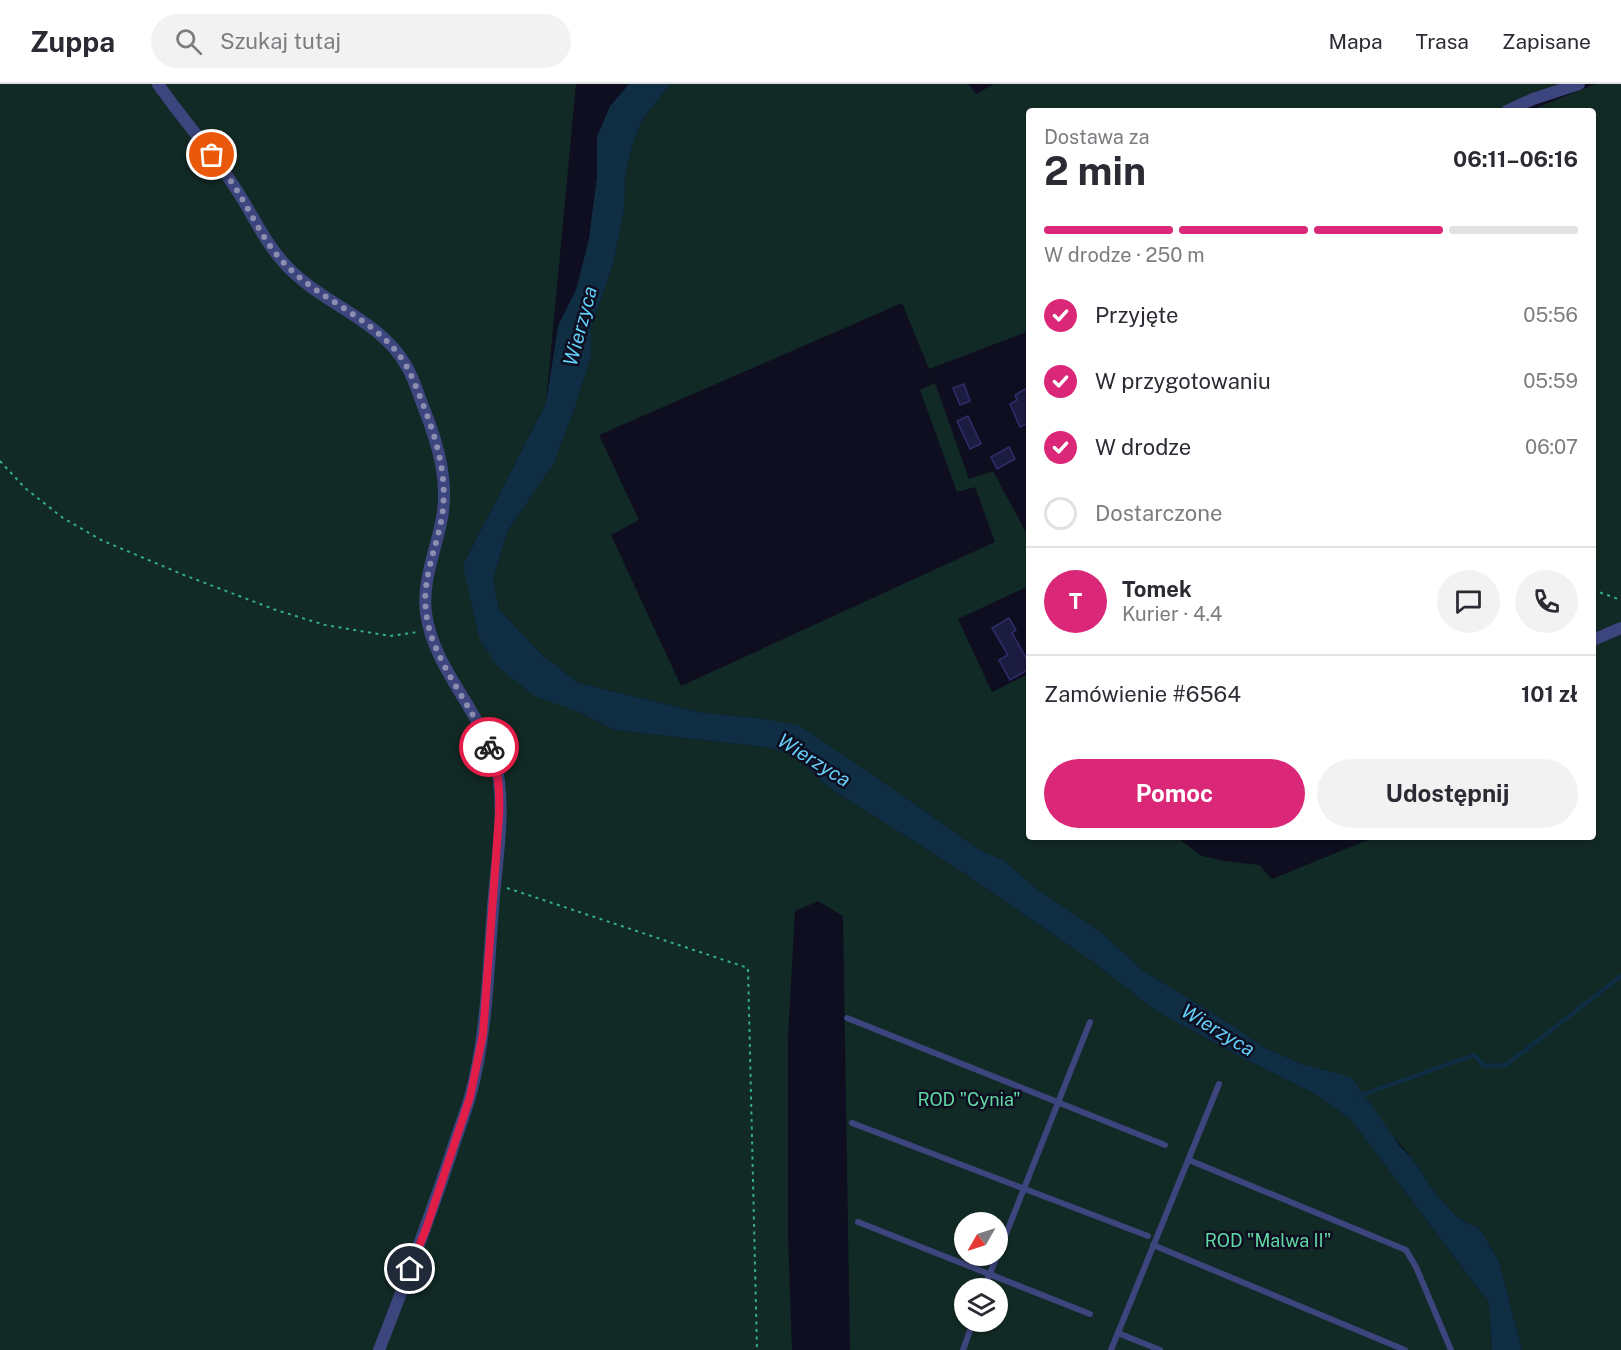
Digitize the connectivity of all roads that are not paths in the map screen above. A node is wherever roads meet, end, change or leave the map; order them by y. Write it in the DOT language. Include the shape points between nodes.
graph roads {
  1 [pos="158,84"];
  2 [pos="1579,84"];
  3 [pos="1514,108"];
  4 [pos="1621,628"];
  5 [pos="1596,639"];
  6 [pos="848,1018"];
  7 [pos="1090,1022"];
  8 [pos="1219,1084"];
  9 [pos="1058,1103"];
  10 [pos="852,1123"];
  11 [pos="1165,1145"];
  12 [pos="1189,1161"];
  13 [pos="1024,1188"];
  14 [pos="858,1222"];
  15 [pos="1008,1228"];
  16 [pos="1148,1236"];
  17 [pos="1153,1245"];
  18 [pos="992,1266"];
  19 [pos="989,1274"];
  20 [pos="988,1278"];
  21 [pos="1090,1314"];
  22 [pos="969,1332"];
  23 [pos="1118,1333"];
  24 [pos="379,1350"];
  25 [pos="963,1350"];
  26 [pos="1111,1350"];
  27 [pos="1160,1350"];
  28 [pos="1405,1350"];
  29 [pos="1451,1350"];
  1 -- 24 [label="street" via="237,189 283,262 312,288 386,339 408,369 436,443 444,486 441,524 426,590 430,630 485,737 499,782 483,1034 470,1097 426,1229"];
  2 -- 3 [label="street"];
  4 -- 5 [label="street"];
  6 -- 9 [label="lane"];
  7 -- 9 [label="lane"];
  8 -- 12 [label="lane"];
  9 -- 11 [label="lane"];
  9 -- 13 [label="lane"];
  10 -- 13 [label="lane"];
  12 -- 17 [label="lane"];
  12 -- 29 [label="lane" via="1406,1250"];
  13 -- 15 [label="lane"];
  13 -- 16 [label="lane"];
  14 -- 19 [label="lane"];
  17 -- 23 [label="lane"];
  17 -- 28 [label="lane"];
  18 -- 19 [label="lane"];
  19 -- 20 [label="lane"];
  19 -- 21 [label="lane"];
  22 -- 25 [label="lane"];
  23 -- 26 [label="lane"];
  23 -- 27 [label="lane"];
}
